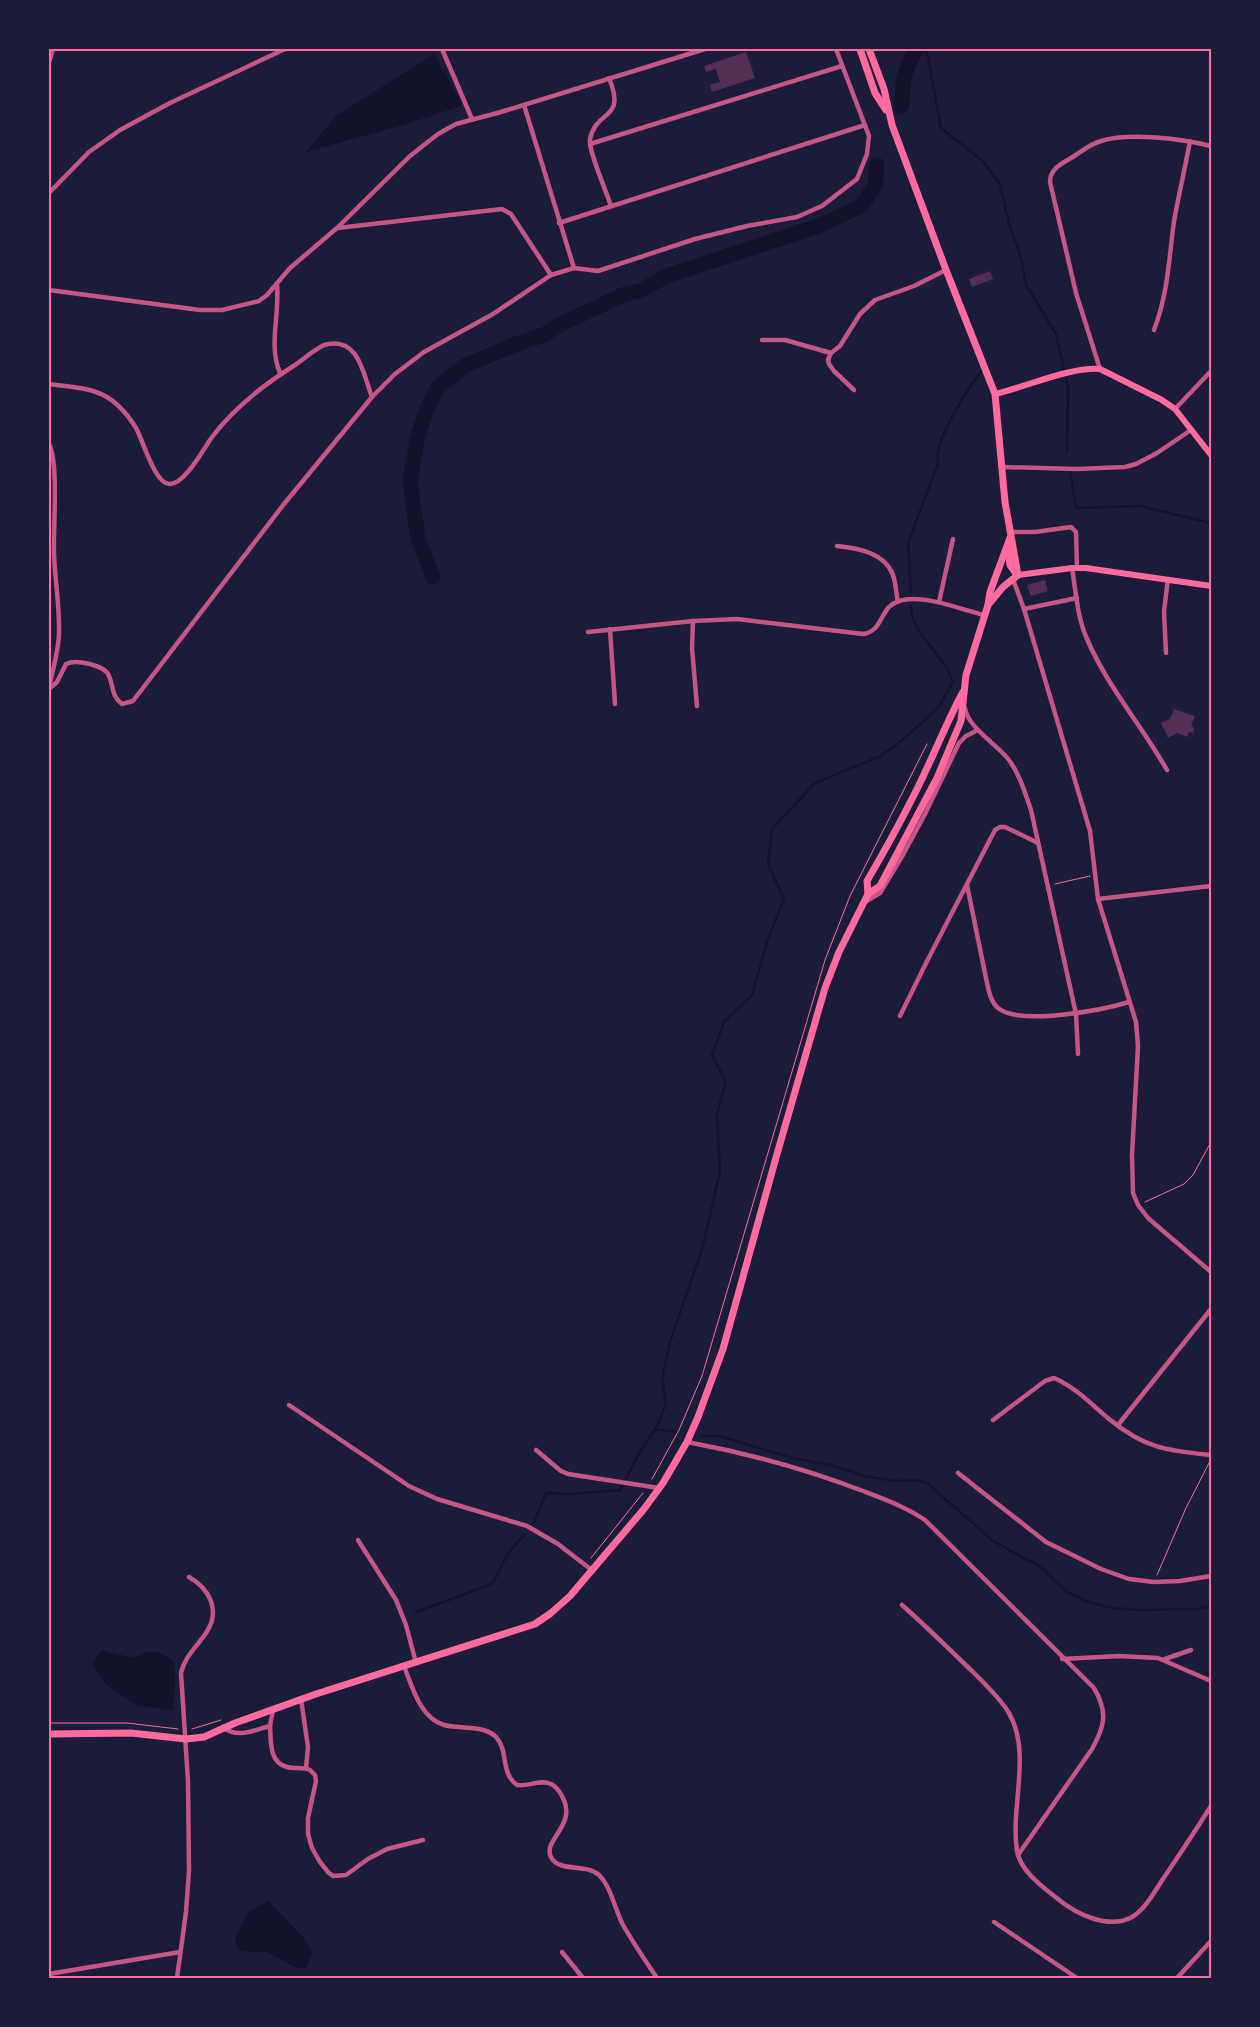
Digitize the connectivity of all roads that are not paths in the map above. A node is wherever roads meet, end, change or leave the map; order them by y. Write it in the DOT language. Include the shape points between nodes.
graph roads {
  1 [pos="53,49"];
  2 [pos="285,49"];
  3 [pos="442,49"];
  4 [pos="706,49"];
  5 [pos="836,49"];
  6 [pos="860,49"];
  7 [pos="869,49"];
  8 [pos="49,63"];
  9 [pos="842,66"];
  10 [pos="609,78"];
  11 [pos="524,105"];
  12 [pos="889,115"];
  13 [pos="472,119"];
  14 [pos="865,125"];
  15 [pos="1190,141"];
  16 [pos="590,144"];
  17 [pos="1211,146"];
  18 [pos="49,193"];
  19 [pos="611,206"];
  20 [pos="559,222"];
  21 [pos="337,228"];
  22 [pos="574,268"];
  23 [pos="946,270"];
  24 [pos="551,275"];
  25 [pos="277,284"];
  26 [pos="49,290"];
  27 [pos="1154,330"];
  28 [pos="762,340"];
  29 [pos="831,353"];
  30 [pos="1100,369"];
  31 [pos="1211,371"];
  32 [pos="280,373"];
  33 [pos="49,384"];
  34 [pos="854,390"];
  35 [pos="995,394"];
  36 [pos="372,397"];
  37 [pos="1175,409"];
  38 [pos="1191,430"];
  39 [pos="49,444"];
  40 [pos="1211,455"];
  41 [pos="1002,466"];
  42 [pos="1010,534"];
  43 [pos="953,539"];
  44 [pos="1008,545"];
  45 [pos="838,546"];
  46 [pos="1074,568"];
  47 [pos="1015,577"];
  48 [pos="1168,579"];
  49 [pos="1211,586"];
  50 [pos="1077,598"];
  51 [pos="898,602"];
  52 [pos="939,602"];
  53 [pos="988,605"];
  54 [pos="1024,609"];
  55 [pos="984,615"];
  56 [pos="693,621"];
  57 [pos="610,629"];
  58 [pos="588,632"];
  59 [pos="1166,653"];
  60 [pos="49,688"];
  61 [pos="963,692"];
  62 [pos="615,704"];
  63 [pos="697,706"];
  64 [pos="947,721"];
  65 [pos="961,721"];
  66 [pos="970,722"];
  67 [pos="978,730"];
  68 [pos="944,731"];
  69 [pos="955,743"];
  70 [pos="1167,770"];
  71 [pos="1039,843"];
  72 [pos="967,885"];
  73 [pos="1211,886"];
  74 [pos="868,894"];
  75 [pos="1098,898"];
  76 [pos="864,902"];
  77 [pos="1129,1002"];
  78 [pos="1076,1014"];
  79 [pos="900,1016"];
  80 [pos="1078,1054"];
  81 [pos="1211,1272"];
  82 [pos="1211,1309"];
  83 [pos="289,1405"];
  84 [pos="993,1420"];
  85 [pos="1118,1425"];
  86 [pos="687,1442"];
  87 [pos="536,1450"];
  88 [pos="1211,1456"];
  89 [pos="958,1473"];
  90 [pos="659,1488"];
  91 [pos="358,1540"];
  92 [pos="593,1571"];
  93 [pos="1211,1576"];
  94 [pos="189,1577"];
  95 [pos="902,1605"];
  96 [pos="1191,1650"];
  97 [pos="1062,1659"];
  98 [pos="1165,1659"];
  99 [pos="416,1663"];
  100 [pos="404,1666"];
  101 [pos="1211,1682"];
  102 [pos="301,1699"];
  103 [pos="273,1710"];
  104 [pos="270,1726"];
  105 [pos="223,1727"];
  106 [pos="49,1734"];
  107 [pos="186,1739"];
  108 [pos="306,1768"];
  109 [pos="1211,1806"];
  110 [pos="423,1840"];
  111 [pos="1018,1855"];
  112 [pos="994,1922"];
  113 [pos="1211,1941"];
  114 [pos="180,1952"];
  115 [pos="562,1952"];
  116 [pos="49,1974"];
  117 [pos="177,1978"];
  118 [pos="582,1978"];
  119 [pos="657,1978"];
  120 [pos="1078,1978"];
  121 [pos="1177,1978"];
  1 -- 8 [label="street"];
  2 -- 18 [label="street" via="120,130 89,152"];
  3 -- 13 [label="street"];
  4 -- 10 [label="street"];
  5 -- 9 [label="street"];
  6 -- 12 [label="main road" via="875,92"];
  7 -- 12 [label="main road" via="884,89"];
  9 -- 14 [label="street"];
  9 -- 16 [label="street"];
  10 -- 11 [label="street"];
  10 -- 16 [label="street" via="615,104 594,130"];
  11 -- 13 [label="street"];
  11 -- 20 [label="street"];
  12 -- 23 [label="main road"];
  13 -- 21 [label="street" via="438,134 410,156"];
  14 -- 19 [label="street"];
  14 -- 22 [label="street" via="869,141 857,179 822,206 798,217 695,239 598,270"];
  15 -- 17 [label="street"];
  15 -- 27 [label="street" via="1167,282"];
  15 -- 30 [label="street" via="1129,137 1107,139 1092,145 1051,173 1050,182 1076,293"];
  16 -- 19 [label="street"];
  19 -- 20 [label="street"];
  20 -- 22 [label="street"];
  21 -- 24 [label="street" via="502,209 511,214"];
  21 -- 25 [label="street" via="290,268"];
  22 -- 24 [label="street"];
  23 -- 29 [label="street" via="876,300 860,314 840,346"];
  23 -- 35 [label="main road"];
  24 -- 36 [label="street" via="494,314 424,352"];
  25 -- 26 [label="street" via="259,301 222,310 200,310"];
  25 -- 32 [label="street" via="274,347"];
  28 -- 29 [label="street" via="785,340"];
  29 -- 34 [label="street" via="830,367"];
  30 -- 35 [label="main road" via="1071,372"];
  30 -- 37 [label="main road"];
  31 -- 37 [label="street"];
  32 -- 33 [label="street" via="232,414 182,478 170,484 158,477 136,428 116,402 101,393"];
  32 -- 36 [label="street" via="324,345 344,346 359,358"];
  35 -- 41 [label="main road"];
  36 -- 60 [label="street" via="284,504 132,701 128,704 118,702 106,671 82,663 66,664 57,682"];
  37 -- 38 [label="main road"];
  38 -- 40 [label="main road"];
  38 -- 41 [label="street" via="1136,464 1077,469"];
  39 -- 60 [label="street" via="54,463 53,531 59,626"];
  41 -- 42 [label="main road"];
  42 -- 44 [label="main road"];
  42 -- 46 [label="street" via="1072,527 1076,532"];
  42 -- 47 [label="main road"];
  43 -- 52 [label="street"];
  44 -- 47 [label="main road"];
  44 -- 53 [label="main road"];
  45 -- 51 [label="street" via="869,552 884,561 892,573"];
  46 -- 47 [label="main road"];
  46 -- 48 [label="main road"];
  46 -- 50 [label="street"];
  47 -- 53 [label="main road"];
  47 -- 54 [label="street"];
  48 -- 49 [label="main road"];
  48 -- 59 [label="street" via="1164,611"];
  50 -- 54 [label="street"];
  50 -- 70 [label="street" via="1091,648"];
  51 -- 52 [label="street" via="912,599"];
  51 -- 56 [label="street" via="889,607 876,628 863,634 752,620"];
  52 -- 55 [label="street"];
  53 -- 55 [label="main road"];
  54 -- 75 [label="street" via="1090,831"];
  55 -- 61 [label="main road"];
  56 -- 57 [label="street"];
  56 -- 63 [label="street"];
  57 -- 58 [label="street"];
  57 -- 62 [label="street"];
  61 -- 64 [label="main road"];
  61 -- 65 [label="main road"];
  61 -- 66 [label="street"];
  64 -- 65 [label="main road"];
  64 -- 68 [label="main road"];
  65 -- 66 [label="street"];
  65 -- 69 [label="main road"];
  66 -- 67 [label="street"];
  67 -- 69 [label="street"];
  67 -- 71 [label="street" via="1010,762 1021,782"];
  68 -- 69 [label="main road" via="947,738"];
  68 -- 74 [label="main road" via="915,794 867,881"];
  69 -- 74 [label="main road" via="880,886"];
  69 -- 76 [label="street" via="904,853 880,893"];
  71 -- 72 [label="street" via="1012,830 995,830"];
  71 -- 78 [label="street"];
  72 -- 78 [label="street" via="987,983 995,1004 1007,1013 1020,1015"];
  72 -- 79 [label="street"];
  73 -- 75 [label="street"];
  74 -- 76 [label="main road"];
  75 -- 77 [label="street"];
  76 -- 86 [label="main road" via="838,952 825,988 723,1349"];
  77 -- 78 [label="street"];
  77 -- 81 [label="street" via="1136,1022 1138,1046 1133,1193 1148,1218"];
  78 -- 80 [label="street"];
  82 -- 85 [label="street"];
  83 -- 92 [label="street" via="409,1486 437,1499 527,1526 552,1540"];
  84 -- 85 [label="street" via="1045,1380 1054,1378 1072,1388"];
  85 -- 88 [label="street" via="1154,1447"];
  86 -- 90 [label="main road"];
  86 -- 97 [label="street" via="748,1454 840,1482 916,1515"];
  87 -- 90 [label="street" via="568,1474"];
  89 -- 93 [label="street" via="1053,1546 1115,1575 1154,1582"];
  90 -- 92 [label="main road"];
  91 -- 99 [label="street" via="396,1600"];
  92 -- 99 [label="main road" via="552,1613 535,1624"];
  94 -- 107 [label="street" via="207,1591 213,1614 206,1634 183,1663 181,1683"];
  95 -- 111 [label="street" via="995,1694 1009,1713 1019,1750 1015,1828"];
  96 -- 98 [label="street"];
  97 -- 98 [label="street" via="1147,1656"];
  97 -- 111 [label="street" via="1094,1688 1102,1701 1104,1718 1101,1734"];
  98 -- 101 [label="street"];
  99 -- 100 [label="main road"];
  100 -- 102 [label="main road"];
  100 -- 119 [label="street" via="419,1702 432,1719 445,1725 492,1734 502,1748 507,1773 517,1785 545,1782 556,1787 568,1812 551,1845 551,1858 556,1863 586,1868 600,1876 622,1923"];
  102 -- 103 [label="main road"];
  102 -- 108 [label="street" via="308,1747"];
  103 -- 104 [label="street"];
  103 -- 105 [label="main road"];
  104 -- 105 [label="street" via="238,1734"];
  104 -- 108 [label="street" via="276,1761 287,1767"];
  105 -- 107 [label="main road" via="204,1737"];
  106 -- 107 [label="main road" via="131,1733"];
  107 -- 114 [label="street" via="189,1871"];
  108 -- 110 [label="street" via="313,1772 316,1781 308,1834 320,1862 333,1876 346,1875 388,1849"];
  109 -- 111 [label="street" via="1154,1892 1132,1916 1122,1921 1090,1918 1061,1902 1024,1867"];
  112 -- 120 [label="street"];
  113 -- 121 [label="street"];
  114 -- 116 [label="street"];
  114 -- 117 [label="street"];
  115 -- 118 [label="street"];
}
